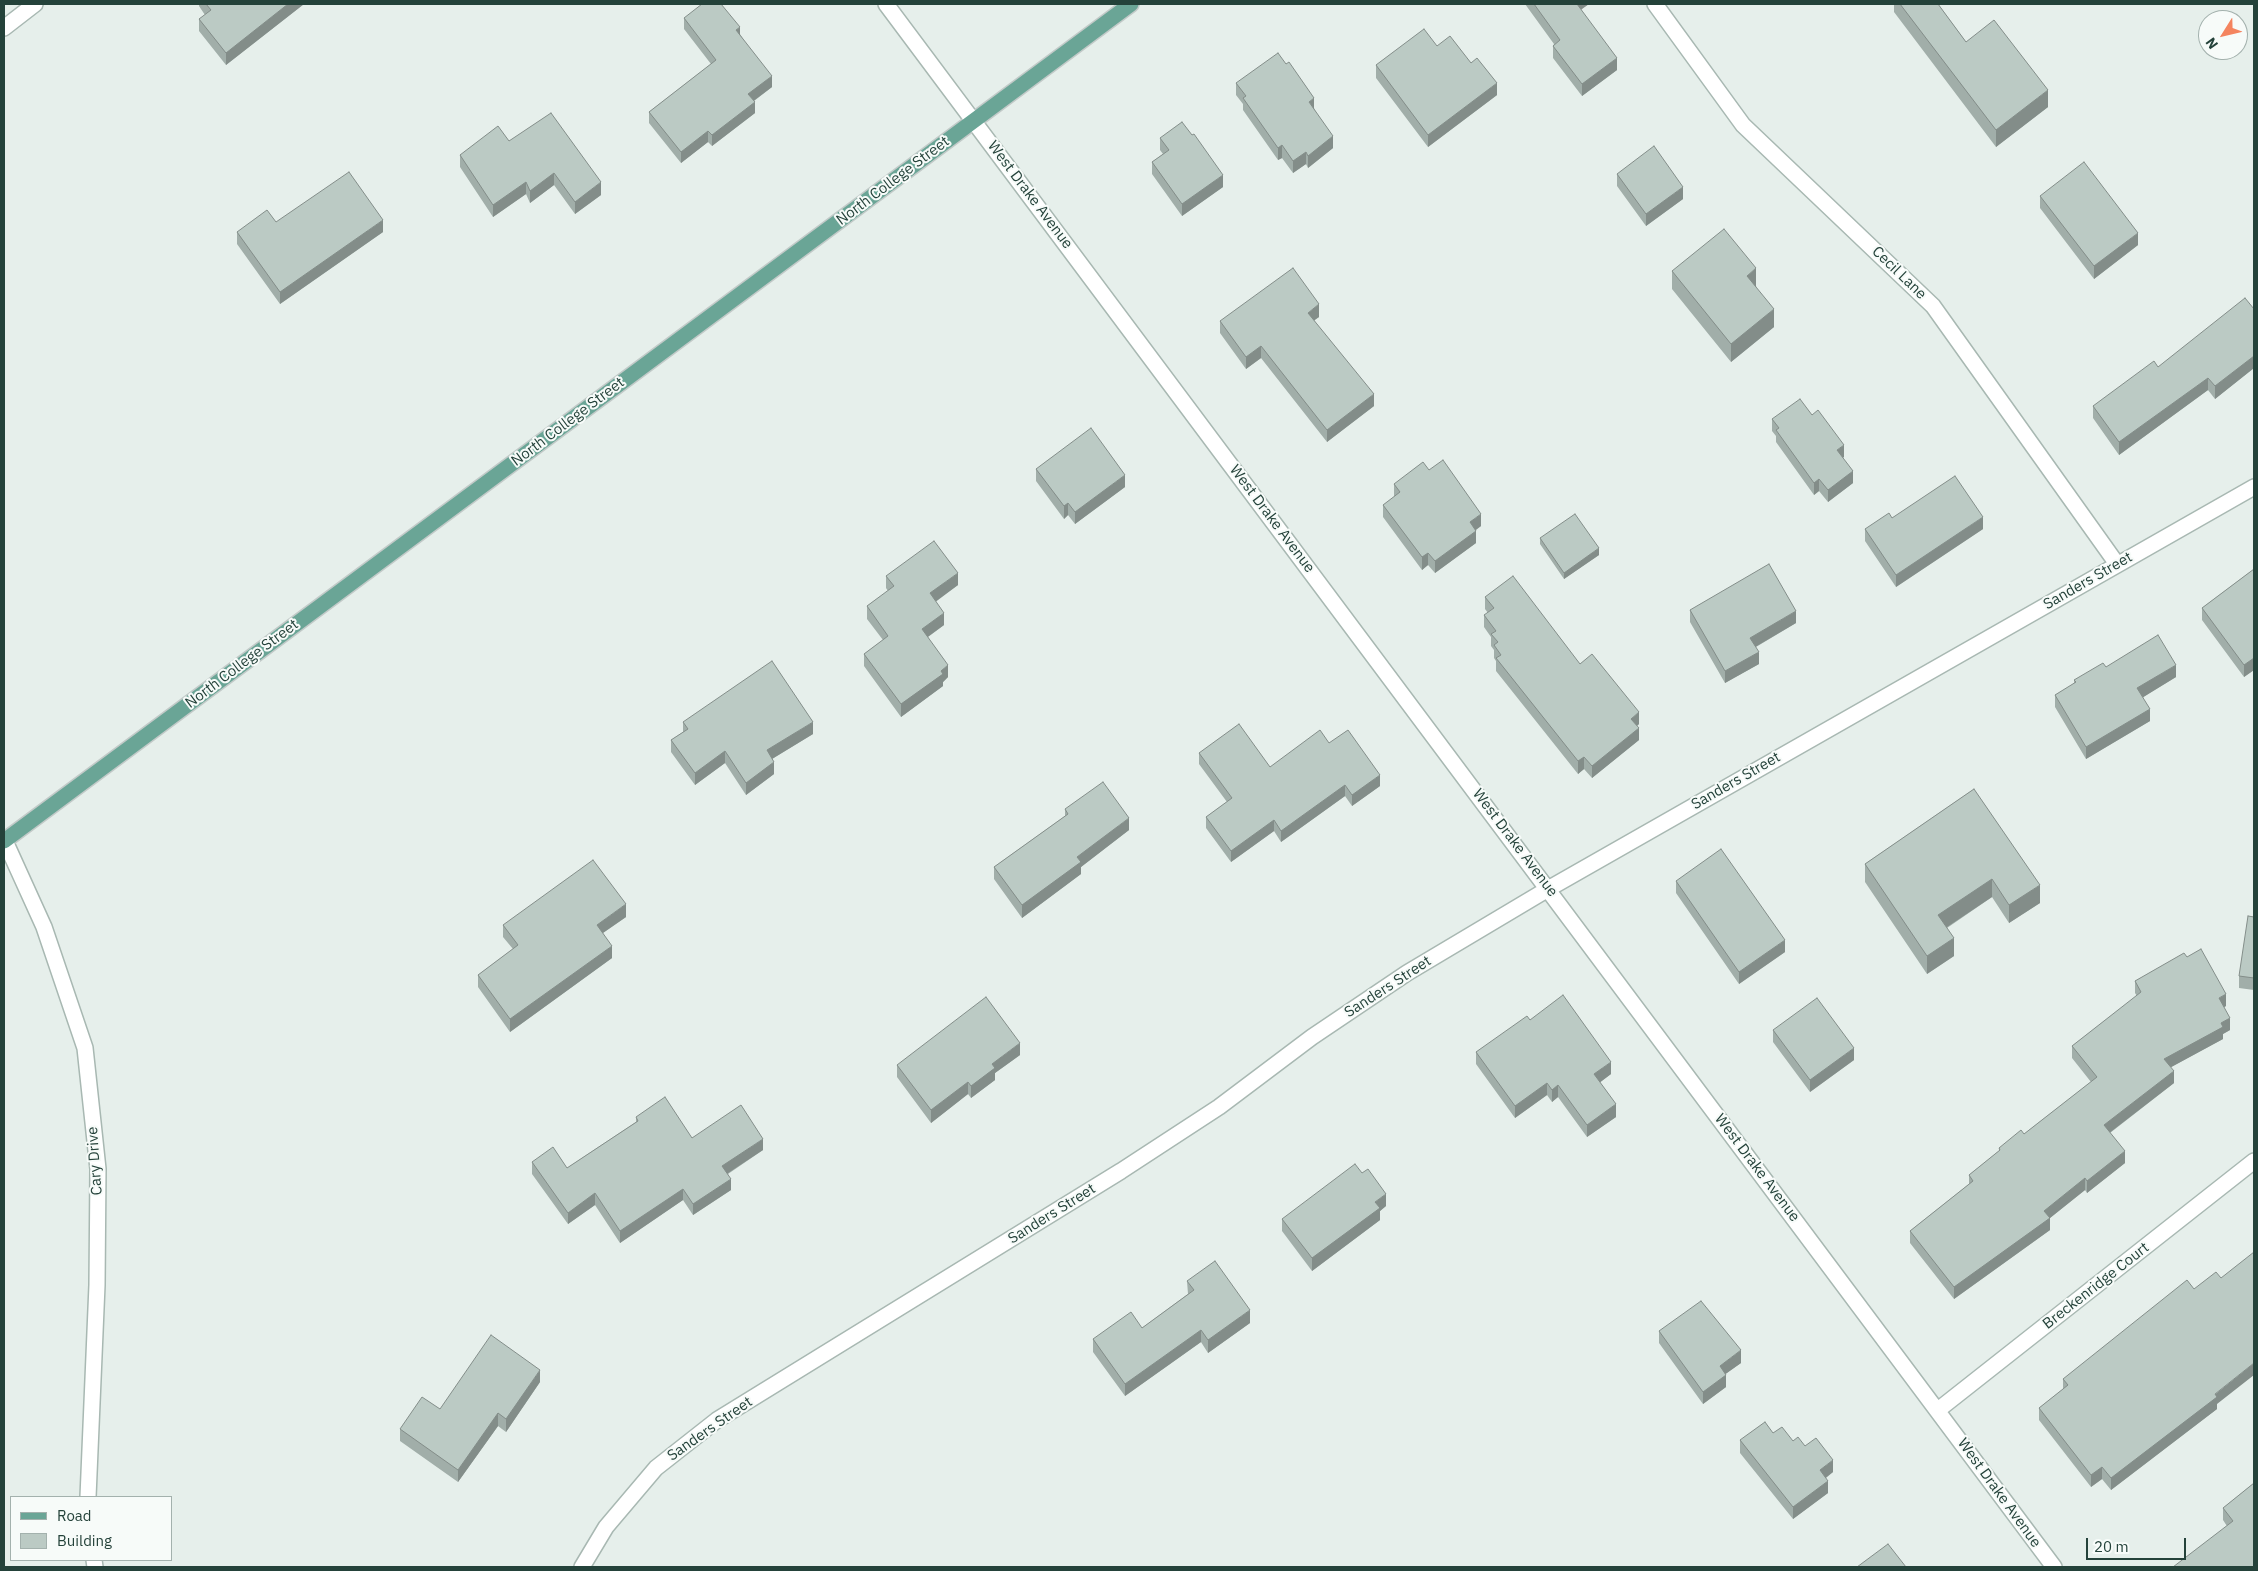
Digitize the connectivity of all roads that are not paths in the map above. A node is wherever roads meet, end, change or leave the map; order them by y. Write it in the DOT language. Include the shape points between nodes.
graph roads {
  1 [pos="35,4"];
  2 [pos="886,4"];
  3 [pos="1132,4"];
  4 [pos="1655,4"];
  5 [pos="4,28"];
  6 [pos="974,120"];
  7 [pos="2254,488"];
  8 [pos="2117,564"];
  9 [pos="4,841"];
  10 [pos="1548,888"];
  11 [pos="2254,1162"];
  12 [pos="1938,1410"];
  13 [pos="88,1496"];
  14 [pos="582,1567"];
  15 [pos="2054,1567"];
  1 -- 5 [label="street"];
  2 -- 6 [label="street, West Drake Avenue"];
  3 -- 6 [label="main road, North College Street"];
  4 -- 8 [label="street, Cecil Lane" via="1743,125 1933,306"];
  6 -- 9 [label="main road, North College Street"];
  6 -- 10 [label="street, West Drake Avenue"];
  7 -- 8 [label="street, Sanders Street"];
  8 -- 10 [label="street, Sanders Street"];
  9 -- 13 [label="street, Cary Drive" via="44,927 85,1048 98,1169 97,1285"];
  10 -- 12 [label="street, West Drake Avenue"];
  10 -- 14 [label="street, Sanders Street" via="1375,994 1219,1106 1121,1171 717,1420 656,1468 606,1527"];
  11 -- 12 [label="street, Breckenridge Court"];
  12 -- 15 [label="street, West Drake Avenue"];
}
